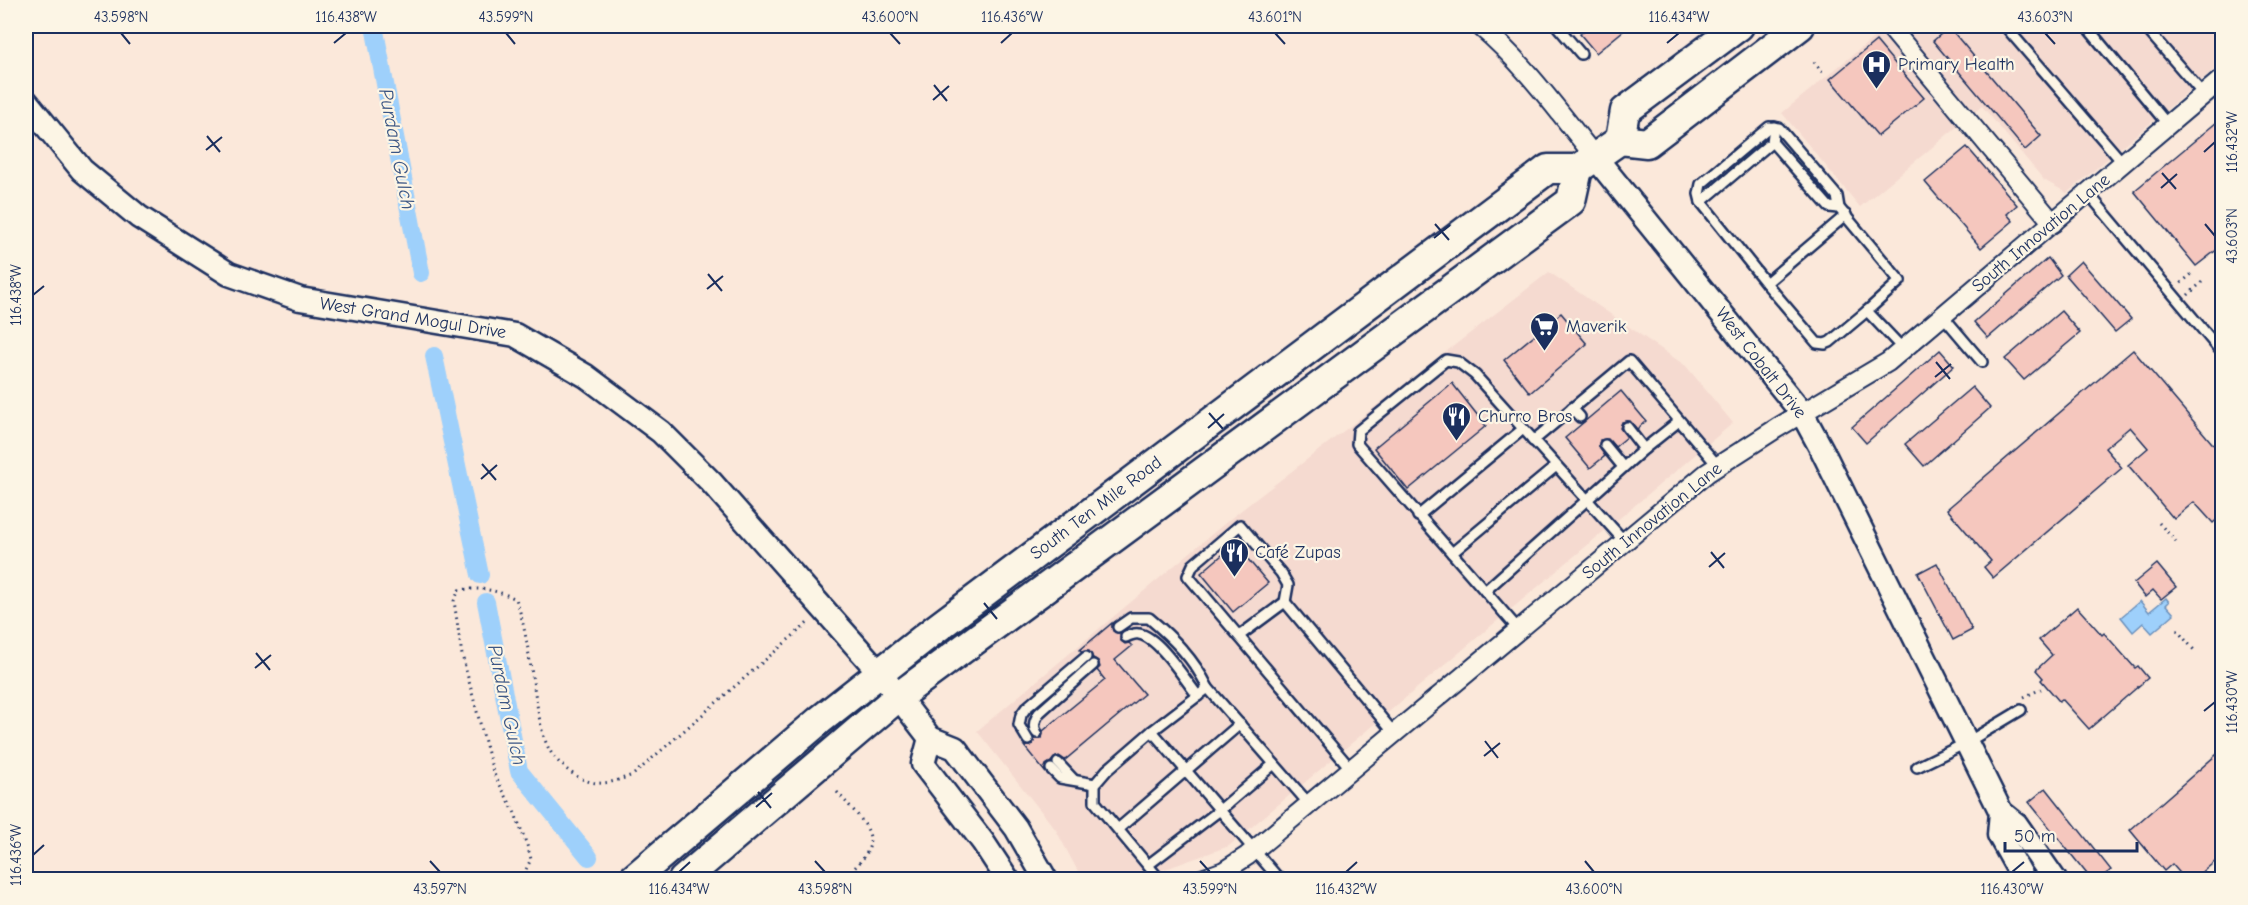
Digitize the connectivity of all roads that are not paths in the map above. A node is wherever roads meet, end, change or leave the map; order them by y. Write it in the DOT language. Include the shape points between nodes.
graph roads {
  1 [pos="1479,26"];
  2 [pos="1557,26"];
  3 [pos="1739,26"];
  4 [pos="1800,26"];
  5 [pos="1889,26"];
  6 [pos="2005,26"];
  7 [pos="2086,26"];
  8 [pos="2144,26"];
  9 [pos="1581,54"];
  10 [pos="2223,79"];
  11 [pos="2204,95"];
  12 [pos="26,101"];
  13 [pos="2168,125"];
  14 [pos="1774,127"];
  15 [pos="1620,140"];
  16 [pos="1772,142"];
  17 [pos="1586,163"];
  18 [pos="2123,163"];
  19 [pos="1816,172"];
  20 [pos="1806,180"];
  21 [pos="2088,194"];
  22 [pos="1701,202"];
  23 [pos="1843,212"];
  24 [pos="2053,223"];
  25 [pos="1766,283"];
  26 [pos="1867,311"];
  27 [pos="1943,316"];
  28 [pos="1903,349"];
  29 [pos="2223,350"];
  30 [pos="1982,362"];
  31 [pos="1595,388"];
  32 [pos="1602,397"];
  33 [pos="1572,408"];
  34 [pos="1802,413"];
  35 [pos="1580,417"];
  36 [pos="1679,420"];
  37 [pos="1627,427"];
  38 [pos="1523,429"];
  39 [pos="1533,441"];
  40 [pos="1605,445"];
  41 [pos="1644,449"];
  42 [pos="1556,466"];
  43 [pos="1718,466"];
  44 [pos="1623,467"];
  45 [pos="1587,500"];
  46 [pos="1418,516"];
  47 [pos="1625,542"];
  48 [pos="1452,554"];
  49 [pos="1485,591"];
  50 [pos="1285,602"];
  51 [pos="1119,627"];
  52 [pos="1519,630"];
  53 [pos="1239,636"];
  54 [pos="1126,637"];
  55 [pos="1086,657"];
  56 [pos="1093,665"];
  57 [pos="880,673"];
  58 [pos="1208,688"];
  59 [pos="899,696"];
  60 [pos="1198,696"];
  61 [pos="2019,706"];
  62 [pos="1240,724"];
  63 [pos="1152,731"];
  64 [pos="1037,733"];
  65 [pos="1394,733"];
  66 [pos="930,738"];
  67 [pos="1029,740"];
  68 [pos="1966,743"];
  69 [pos="1274,764"];
  70 [pos="1055,766"];
  71 [pos="1917,767"];
  72 [pos="1351,769"];
  73 [pos="1186,771"];
  74 [pos="1095,784"];
  75 [pos="1310,805"];
  76 [pos="1220,810"];
  77 [pos="2001,812"];
  78 [pos="1118,829"];
  79 [pos="1255,850"];
  80 [pos="1148,865"];
  81 [pos="633,879"];
  82 [pos="683,879"];
  83 [pos="1008,879"];
  84 [pos="1046,879"];
  85 [pos="1160,879"];
  86 [pos="1198,879"];
  87 [pos="1280,879"];
  88 [pos="2024,879"];
  89 [pos="2055,879"];
  1 -- 17 [label="street, West Cobalt Drive" via="1495,38 1546,96"];
  2 -- 9 [label="lane"];
  3 -- 15 [label="main road" via="1625,111"];
  4 -- 15 [label="main road" via="1647,143"];
  5 -- 24 [label="street"];
  6 -- 18 [label="lane"];
  7 -- 13 [label="lane"];
  8 -- 11 [label="lane"];
  10 -- 11 [label="street, South Innovation Lane"];
  11 -- 13 [label="street, South Innovation Lane"];
  12 -- 57 [label="street, West Grand Mogul Drive" via="82,170 139,217 230,274 300,299 515,335 586,376 661,432 703,474"];
  13 -- 18 [label="street, South Innovation Lane"];
  14 -- 16 [label="lane"];
  14 -- 19 [label="lane"];
  14 -- 22 [label="lane" via="1763,130 1701,184"];
  15 -- 17 [label="main road"];
  16 -- 20 [label="lane"];
  16 -- 22 [label="lane"];
  17 -- 34 [label="street, West Cobalt Drive"];
  17 -- 57 [label="main road, South Ten Mile Road" via="1548,169"];
  17 -- 59 [label="main road, South Ten Mile Road" via="1570,201"];
  18 -- 21 [label="street, South Innovation Lane"];
  19 -- 20 [label="lane"];
  19 -- 23 [label="lane" via="1837,196"];
  20 -- 23 [label="lane" via="1829,207"];
  21 -- 24 [label="street, South Innovation Lane"];
  21 -- 29 [label="lane"];
  22 -- 25 [label="lane"];
  23 -- 25 [label="lane"];
  23 -- 26 [label="lane" via="1900,281"];
  24 -- 27 [label="street, South Innovation Lane"];
  25 -- 26 [label="lane" via="1817,343 1830,342"];
  26 -- 28 [label="lane"];
  27 -- 28 [label="street, South Innovation Lane"];
  27 -- 30 [label="lane"];
  28 -- 34 [label="street, South Innovation Lane"];
  31 -- 32 [label="lane"];
  31 -- 33 [label="lane"];
  31 -- 36 [label="lane" via="1629,361"];
  33 -- 35 [label="lane"];
  33 -- 39 [label="lane"];
  34 -- 43 [label="street, South Innovation Lane"];
  34 -- 68 [label="street, West Cobalt Drive"];
  36 -- 41 [label="lane"];
  36 -- 43 [label="lane"];
  37 -- 41 [label="lane"];
  38 -- 39 [label="lane"];
  38 -- 46 [label="lane"];
  38 -- 46 [label="lane" via="1475,375 1458,362 1446,360 1358,431 1357,444"];
  39 -- 42 [label="lane"];
  40 -- 44 [label="lane"];
  41 -- 44 [label="lane"];
  42 -- 45 [label="lane"];
  42 -- 48 [label="lane"];
  43 -- 47 [label="street, South Innovation Lane"];
  44 -- 45 [label="lane"];
  45 -- 47 [label="lane"];
  45 -- 49 [label="lane"];
  46 -- 48 [label="lane"];
  47 -- 52 [label="street, South Innovation Lane"];
  48 -- 49 [label="lane"];
  49 -- 52 [label="lane"];
  50 -- 53 [label="lane"];
  50 -- 53 [label="lane" via="1288,585 1281,573 1240,525 1193,565 1188,576"];
  50 -- 65 [label="lane"];
  51 -- 58 [label="lane" via="1131,618 1149,618 1172,637 1199,669"];
  52 -- 65 [label="street, South Innovation Lane"];
  53 -- 72 [label="lane"];
  54 -- 60 [label="lane" via="1137,633 1148,636"];
  55 -- 67 [label="lane" via="1021,715 1019,725"];
  56 -- 64 [label="lane" via="1039,713 1034,720"];
  57 -- 59 [label="street, West Grand Mogul Drive"];
  57 -- 81 [label="main road, South Ten Mile Road"];
  58 -- 60 [label="lane"];
  58 -- 62 [label="lane"];
  59 -- 66 [label="street, West Grand Mogul Drive"];
  59 -- 82 [label="main road, South Ten Mile Road"];
  60 -- 63 [label="lane"];
  61 -- 68 [label="lane"];
  62 -- 69 [label="lane"];
  62 -- 73 [label="lane"];
  63 -- 73 [label="lane"];
  63 -- 74 [label="lane"];
  65 -- 72 [label="street, South Innovation Lane"];
  66 -- 83 [label="street" via="923,764"];
  66 -- 84 [label="street" via="955,748 1016,828"];
  68 -- 71 [label="lane"];
  68 -- 77 [label="street, West Cobalt Drive"];
  69 -- 75 [label="lane"];
  69 -- 76 [label="lane"];
  70 -- 74 [label="lane" via="1074,780"];
  72 -- 75 [label="street, South Innovation Lane"];
  73 -- 76 [label="lane"];
  73 -- 78 [label="lane"];
  74 -- 78 [label="lane" via="1095,802"];
  75 -- 79 [label="street, South Innovation Lane"];
  76 -- 79 [label="lane"];
  76 -- 80 [label="lane"];
  77 -- 88 [label="street, West Cobalt Drive" via="1999,835"];
  77 -- 89 [label="street, West Cobalt Drive" via="2016,824"];
  78 -- 80 [label="lane"];
  79 -- 86 [label="street, South Innovation Lane" via="1224,871"];
  79 -- 87 [label="lane"];
  80 -- 85 [label="lane"];
}
